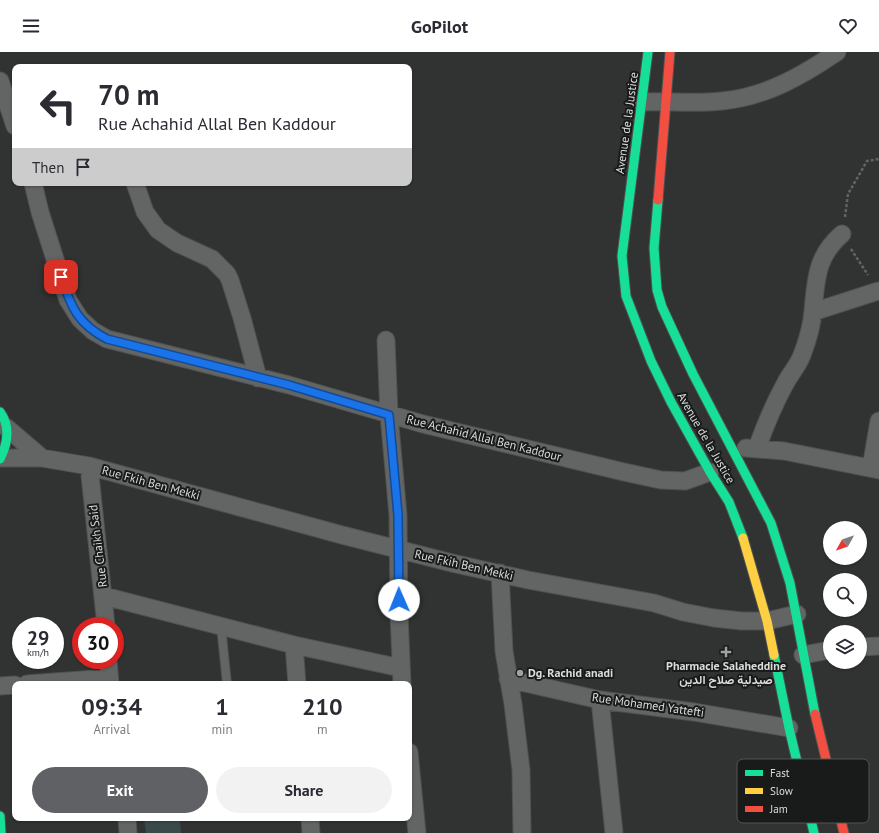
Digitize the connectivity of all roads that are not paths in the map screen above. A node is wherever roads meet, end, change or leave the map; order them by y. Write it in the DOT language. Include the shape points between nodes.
graph roads {
  1 [pos="648,52"];
  2 [pos="670,52"];
  3 [pos="837,52"];
  4 [pos="0,81"];
  5 [pos="642,102"];
  6 [pos="666,102"];
  7 [pos="12,117"];
  8 [pos="34,186"];
  9 [pos="136,186"];
  10 [pos="842,234"];
  11 [pos="878,291"];
  12 [pos="813,312"];
  13 [pos="386,340"];
  14 [pos="258,378"];
  15 [pos="0,412"];
  16 [pos="389,415"];
  17 [pos="879,421"];
  18 [pos="7,428"];
  19 [pos="732,448"];
  20 [pos="757,448"];
  21 [pos="42,458"];
  22 [pos="0,459"];
  23 [pos="89,466"];
  24 [pos="875,469"];
  25 [pos="710,472"];
  26 [pos="397,548"];
  27 [pos="500,573"];
  28 [pos="104,596"];
  29 [pos="797,614"];
  30 [pos="105,617"];
  31 [pos="767,621"];
  32 [pos="221,626"];
  33 [pos="294,645"];
  34 [pos="879,646"];
  35 [pos="867,647"];
  36 [pos="823,651"];
  37 [pos="803,655"];
  38 [pos="109,669"];
  39 [pos="402,676"];
  40 [pos="508,679"];
  41 [pos="110,681"];
  42 [pos="227,681"];
  43 [pos="297,681"];
  44 [pos="12,685"];
  45 [pos="0,686"];
  46 [pos="600,700"];
  47 [pos="789,728"];
  48 [pos="796,759"];
  49 [pos="826,759"];
  50 [pos="412,782"];
  51 [pos="126,821"];
  52 [pos="310,821"];
  53 [pos="812,823"];
  54 [pos="842,823"];
  55 [pos="128,833"];
  56 [pos="311,833"];
  57 [pos="417,833"];
  58 [pos="522,833"];
  59 [pos="614,833"];
  60 [pos="814,833"];
  61 [pos="844,833"];
  1 -- 5 [label="street, Avenue de la Justice"];
  2 -- 6 [label="street, Avenue de la Justice"];
  3 -- 6 [label="street" via="791,81 745,98 709,102"];
  4 -- 7 [label="street"];
  5 -- 6 [label="street"];
  5 -- 25 [label="street, Avenue de la Justice" via="622,256 626,296 651,361"];
  6 -- 19 [label="street, Avenue de la Justice" via="654,248 657,290 662,307 693,374"];
  8 -- 14 [label="street, Rue Achahid Allal Ben Kaddour" via="68,300 80,319 93,332 126,345"];
  9 -- 14 [label="street" via="145,212 158,230 177,244 212,259 230,280"];
  10 -- 12 [label="street" via="827,251 818,268"];
  11 -- 12 [label="street"];
  12 -- 20 [label="street" via="802,356 775,403"];
  13 -- 16 [label="street"];
  14 -- 16 [label="street, Rue Achahid Allal Ben Kaddour"];
  15 -- 18 [label="street"];
  16 -- 25 [label="street, Rue Achahid Allal Ben Kaddour" via="661,480 685,481"];
  16 -- 26 [label="street" via="398,515"];
  17 -- 24 [label="street"];
  18 -- 21 [label="street"];
  18 -- 22 [label="street" via="6,449"];
  19 -- 20 [label="street"];
  19 -- 29 [label="street, Avenue de la Justice" via="770,523 790,583"];
  20 -- 24 [label="street"];
  21 -- 22 [label="street, Rue Fkih Ben Mekki"];
  21 -- 23 [label="street, Rue Fkih Ben Mekki"];
  23 -- 26 [label="street, Rue Fkih Ben Mekki"];
  23 -- 28 [label="street, Rue Chaikh Said"];
  25 -- 31 [label="street, Avenue de la Justice" via="729,502 741,530"];
  26 -- 27 [label="street, Rue Fkih Ben Mekki"];
  26 -- 39 [label="street"];
  27 -- 31 [label="street, Rue Fkih Ben Mekki" via="714,618"];
  27 -- 40 [label="street"];
  28 -- 30 [label="street, Rue Chaikh Said"];
  28 -- 32 [label="street"];
  29 -- 31 [label="street, Rue Fkih Ben Mekki"];
  29 -- 37 [label="street, Avenue de la Justice"];
  31 -- 47 [label="street, Avenue de la Justice"];
  32 -- 33 [label="street"];
  32 -- 42 [label="lane"];
  33 -- 39 [label="street"];
  33 -- 43 [label="street"];
  34 -- 35 [label="street"];
  36 -- 37 [label="street"];
  37 -- 49 [label="street, Avenue de la Justice"];
  38 -- 41 [label="street"];
  40 -- 46 [label="street, Rue Mohamed Yattefti"];
  40 -- 58 [label="street" via="521,770"];
  44 -- 45 [label="street"];
  46 -- 47 [label="street, Rue Mohamed Yattefti"];
  46 -- 59 [label="street"];
  47 -- 48 [label="street, Avenue de la Justice"];
  50 -- 57 [label="street"];
  51 -- 55 [label="street"];
  52 -- 56 [label="street"];
  53 -- 60 [label="street, Avenue de la Justice"];
  54 -- 61 [label="street, Avenue de la Justice"];
}
